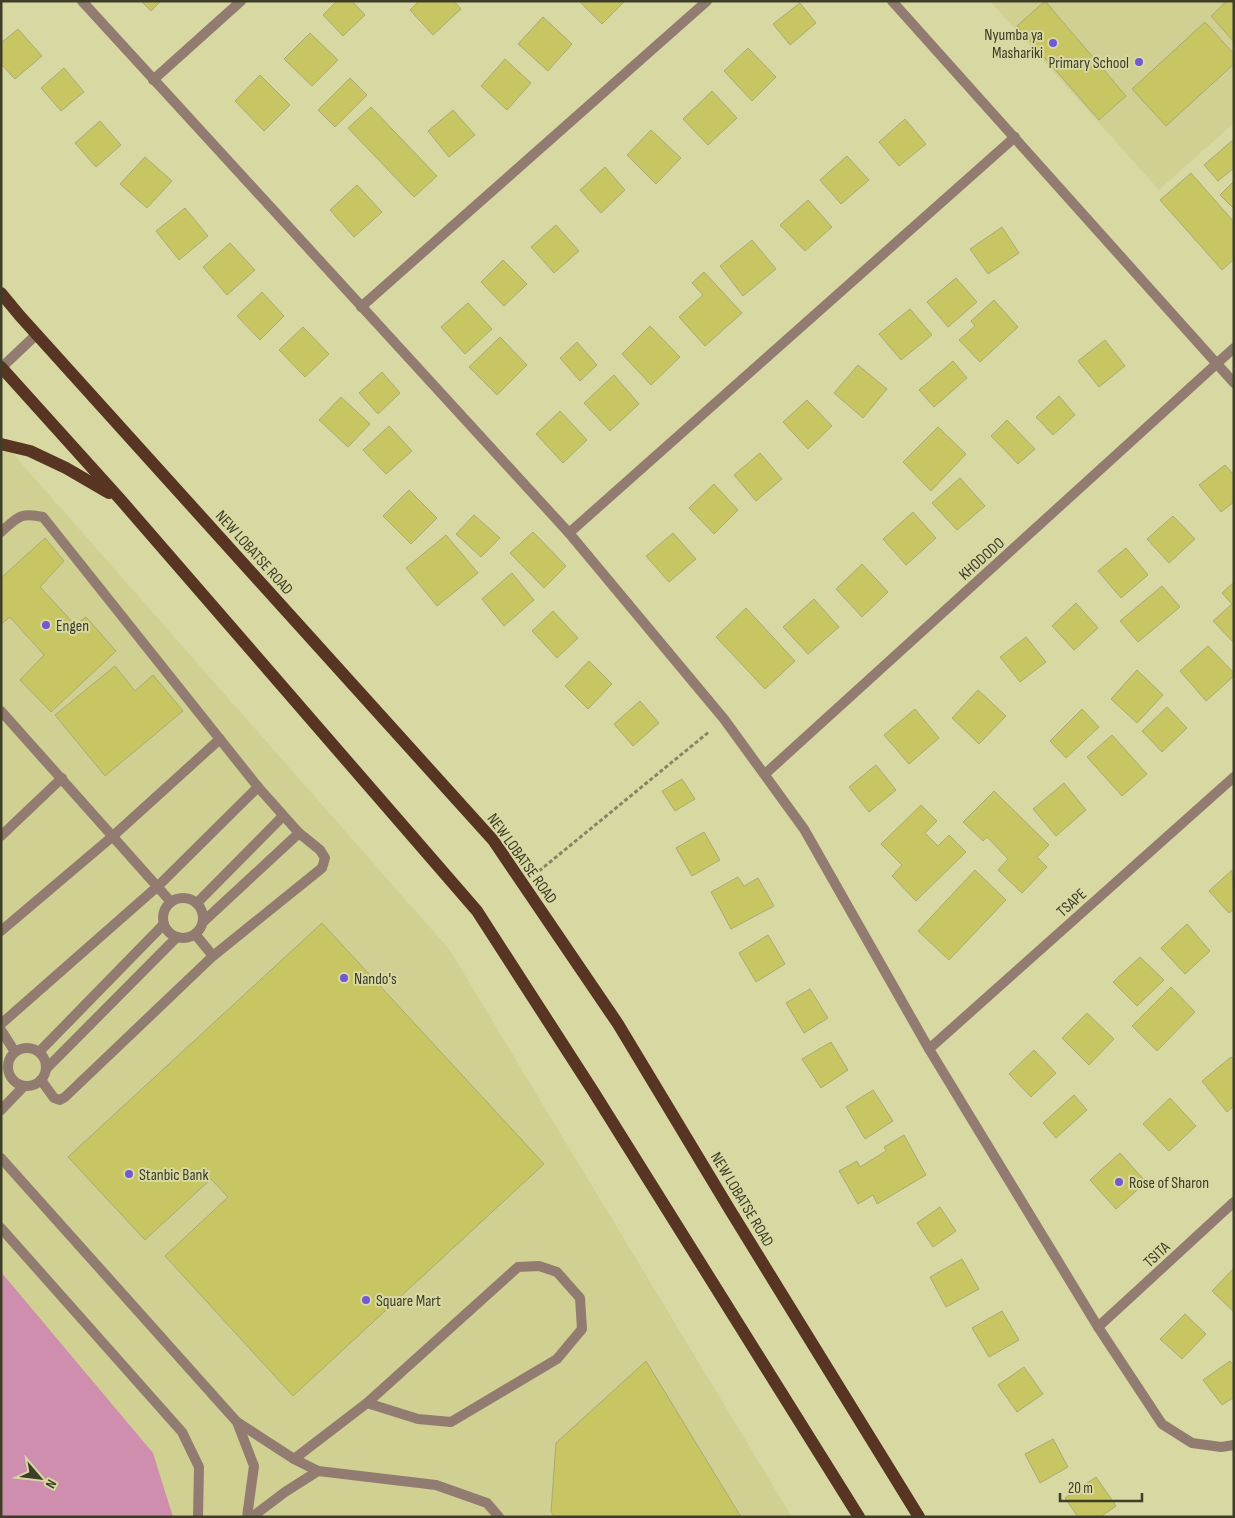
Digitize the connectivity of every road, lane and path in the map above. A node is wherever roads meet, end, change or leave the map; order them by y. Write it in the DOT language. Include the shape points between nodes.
graph roads {
  1 [pos="82,1"];
  2 [pos="241,1"];
  3 [pos="708,1"];
  4 [pos="892,1"];
  5 [pos="153,80"];
  6 [pos="1015,137"];
  7 [pos="2,297"];
  8 [pos="361,307"];
  9 [pos="37,334"];
  10 [pos="1234,348"];
  11 [pos="1217,363"];
  12 [pos="2,368"];
  13 [pos="1234,383"];
  14 [pos="1,444"];
  15 [pos="120,499"];
  16 [pos="1,532"];
  17 [pos="569,533"];
  18 [pos="1,711"];
  19 [pos="724,719"];
  20 [pos="220,739"];
  21 [pos="765,774"];
  22 [pos="1234,777"];
  23 [pos="62,778"];
  24 [pos="258,787"];
  25 [pos="283,816"];
  26 [pos="299,833"];
  27 [pos="1,836"];
  28 [pos="112,836"];
  29 [pos="523,884"];
  30 [pos="158,886"];
  31 [pos="171,902"];
  32 [pos="197,903"];
  33 [pos="203,922"];
  34 [pos="164,924"];
  35 [pos="1,932"];
  36 [pos="196,934"];
  37 [pos="177,937"];
  38 [pos="213,956"];
  39 [pos="1,1024"];
  40 [pos="1,1030"];
  41 [pos="929,1049"];
  42 [pos="15,1052"];
  43 [pos="40,1052"];
  44 [pos="46,1069"];
  45 [pos="5,1072"];
  46 [pos="41,1080"];
  47 [pos="24,1086"];
  48 [pos="1,1110"];
  49 [pos="1,1158"];
  50 [pos="1234,1202"];
  51 [pos="1,1228"];
  52 [pos="1098,1327"];
  53 [pos="367,1403"];
  54 [pos="237,1422"];
  55 [pos="1234,1445"];
  56 [pos="294,1458"];
  57 [pos="318,1471"];
  58 [pos="198,1517"];
  59 [pos="247,1517"];
  60 [pos="252,1517"];
  61 [pos="499,1517"];
  62 [pos="859,1517"];
  63 [pos="919,1517"];
  1 -- 5 [label="street"];
  2 -- 5 [label="street"];
  3 -- 8 [label="street"];
  4 -- 6 [label="street"];
  5 -- 8 [label="street"];
  6 -- 11 [label="street"];
  6 -- 17 [label="street"];
  7 -- 9 [label="main road, NEW LOBATSE ROAD"];
  8 -- 17 [label="street"];
  9 -- 12 [label="street"];
  9 -- 29 [label="main road, NEW LOBATSE ROAD" via="493,840"];
  10 -- 11 [label="street, KHODODO"];
  11 -- 13 [label="street"];
  11 -- 21 [label="street, KHODODO"];
  12 -- 15 [label="main road"];
  14 -- 15 [label="main road" via="30,451"];
  15 -- 62 [label="main road" via="477,911"];
  16 -- 20 [label="street" via="20,515 43,517"];
  17 -- 19 [label="street"];
  18 -- 23 [label="street"];
  19 -- 21 [label="street"];
  19 -- 29 [label="path"];
  20 -- 24 [label="street"];
  20 -- 28 [label="street"];
  21 -- 41 [label="street" via="804,829"];
  22 -- 41 [label="street, TSAPE"];
  23 -- 27 [label="street"];
  23 -- 28 [label="street"];
  24 -- 25 [label="street"];
  24 -- 30 [label="street"];
  25 -- 26 [label="street"];
  25 -- 32 [label="street"];
  26 -- 33 [label="street"];
  26 -- 38 [label="street" via="320,850 325,858 322,868"];
  28 -- 30 [label="street"];
  28 -- 35 [label="street"];
  29 -- 63 [label="main road, NEW LOBATSE ROAD" via="618,1024"];
  30 -- 31 [label="street"];
  30 -- 39 [label="street"];
  31 -- 32 [label="street" via="184,898"];
  31 -- 34 [label="street" via="164,912"];
  32 -- 33 [label="street"];
  33 -- 36 [label="street"];
  34 -- 37 [label="street"];
  34 -- 43 [label="street"];
  36 -- 37 [label="street"];
  36 -- 38 [label="street"];
  37 -- 44 [label="street"];
  38 -- 46 [label="street" via="65,1097 60,1100 54,1098"];
  40 -- 42 [label="street"];
  41 -- 52 [label="street"];
  42 -- 43 [label="street" via="27,1047"];
  42 -- 45 [label="street"];
  43 -- 44 [label="street"];
  44 -- 46 [label="street"];
  45 -- 47 [label="street"];
  46 -- 47 [label="street"];
  47 -- 48 [label="street"];
  49 -- 54 [label="street"];
  50 -- 52 [label="street, TSITA"];
  51 -- 58 [label="street" via="182,1432 199,1466"];
  52 -- 55 [label="street" via="1162,1424 1192,1443 1221,1447"];
  53 -- 53 [label="street" via="518,1268 539,1266 558,1272 580,1298 582,1329 557,1359 451,1422 418,1418"];
  53 -- 56 [label="street"];
  54 -- 56 [label="street"];
  54 -- 59 [label="street" via="254,1466"];
  56 -- 57 [label="street"];
  57 -- 60 [label="street"];
  57 -- 61 [label="street" via="436,1486 487,1503"];
}
